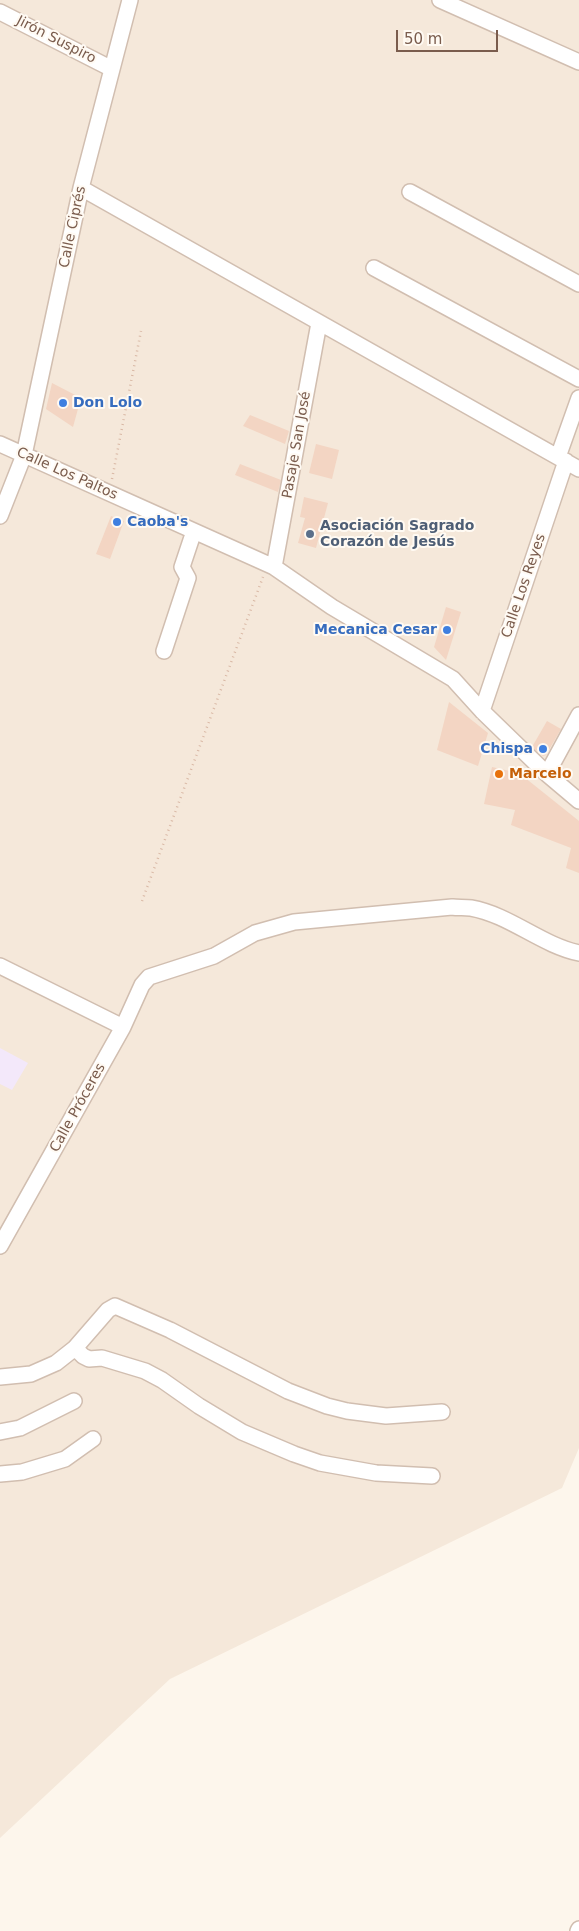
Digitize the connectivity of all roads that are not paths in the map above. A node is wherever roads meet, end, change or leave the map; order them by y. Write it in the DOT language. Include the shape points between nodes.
graph roads {
  1 [pos="130,0"];
  2 [pos="440,0"];
  3 [pos="0,12"];
  4 [pos="579,62"];
  5 [pos="112,69"];
  6 [pos="81,188"];
  7 [pos="410,192"];
  8 [pos="374,268"];
  9 [pos="579,284"];
  10 [pos="319,323"];
  11 [pos="579,379"];
  12 [pos="579,398"];
  13 [pos="573,433"];
  14 [pos="0,444"];
  15 [pos="24,455"];
  16 [pos="568,462"];
  17 [pos="0,516"];
  18 [pos="194,531"];
  19 [pos="271,565"];
  20 [pos="164,652"];
  21 [pos="482,711"];
  22 [pos="579,715"];
  23 [pos="547,774"];
  24 [pos="579,801"];
  25 [pos="579,953"];
  26 [pos="2,971"];
  27 [pos="123,1027"];
  28 [pos="0,1246"];
  29 [pos="75,1348"];
  30 [pos="0,1377"];
  31 [pos="74,1401"];
  32 [pos="442,1412"];
  33 [pos="0,1432"];
  34 [pos="93,1439"];
  35 [pos="0,1474"];
  36 [pos="432,1476"];
  1 -- 5 [label="street, Calle Ciprés"];
  2 -- 4 [label="street"];
  3 -- 5 [label="street, Jirón Suspiro"];
  5 -- 6 [label="street, Calle Ciprés"];
  6 -- 10 [label="street"];
  6 -- 15 [label="street, Calle Ciprés"];
  7 -- 9 [label="street"];
  8 -- 11 [label="street"];
  10 -- 16 [label="street"];
  10 -- 19 [label="street, Pasaje San José"];
  12 -- 13 [label="street, Calle Los Reyes"];
  13 -- 16 [label="street, Calle Los Reyes"];
  14 -- 15 [label="street, Calle Los Paltos"];
  15 -- 17 [label="street, Calle Ciprés"];
  15 -- 18 [label="street, Calle Los Paltos"];
  16 -- 21 [label="street, Calle Los Reyes"];
  18 -- 19 [label="street, Calle Los Paltos"];
  18 -- 20 [label="street" via="182,567 188,578"];
  19 -- 21 [label="street, Calle Los Paltos" via="332,607 453,679"];
  21 -- 23 [label="street, Calle Los Paltos"];
  22 -- 23 [label="street"];
  23 -- 24 [label="street, Calle Los Paltos"];
  25 -- 27 [label="street, Calle Próceres" via="553,945 493,915 471,908 294,922 255,933 214,956 149,977 142,985"];
  26 -- 27 [label="street"];
  27 -- 28 [label="street, Calle Próceres"];
  29 -- 30 [label="street" via="44,1370"];
  29 -- 32 [label="street" via="115,1306 321,1404 386,1416"];
  29 -- 36 [label="street" via="89,1359 102,1358 144,1371 242,1432 294,1454 366,1472"];
  31 -- 33 [label="street" via="20,1428"];
  34 -- 35 [label="street" via="66,1459 22,1472"];
}
